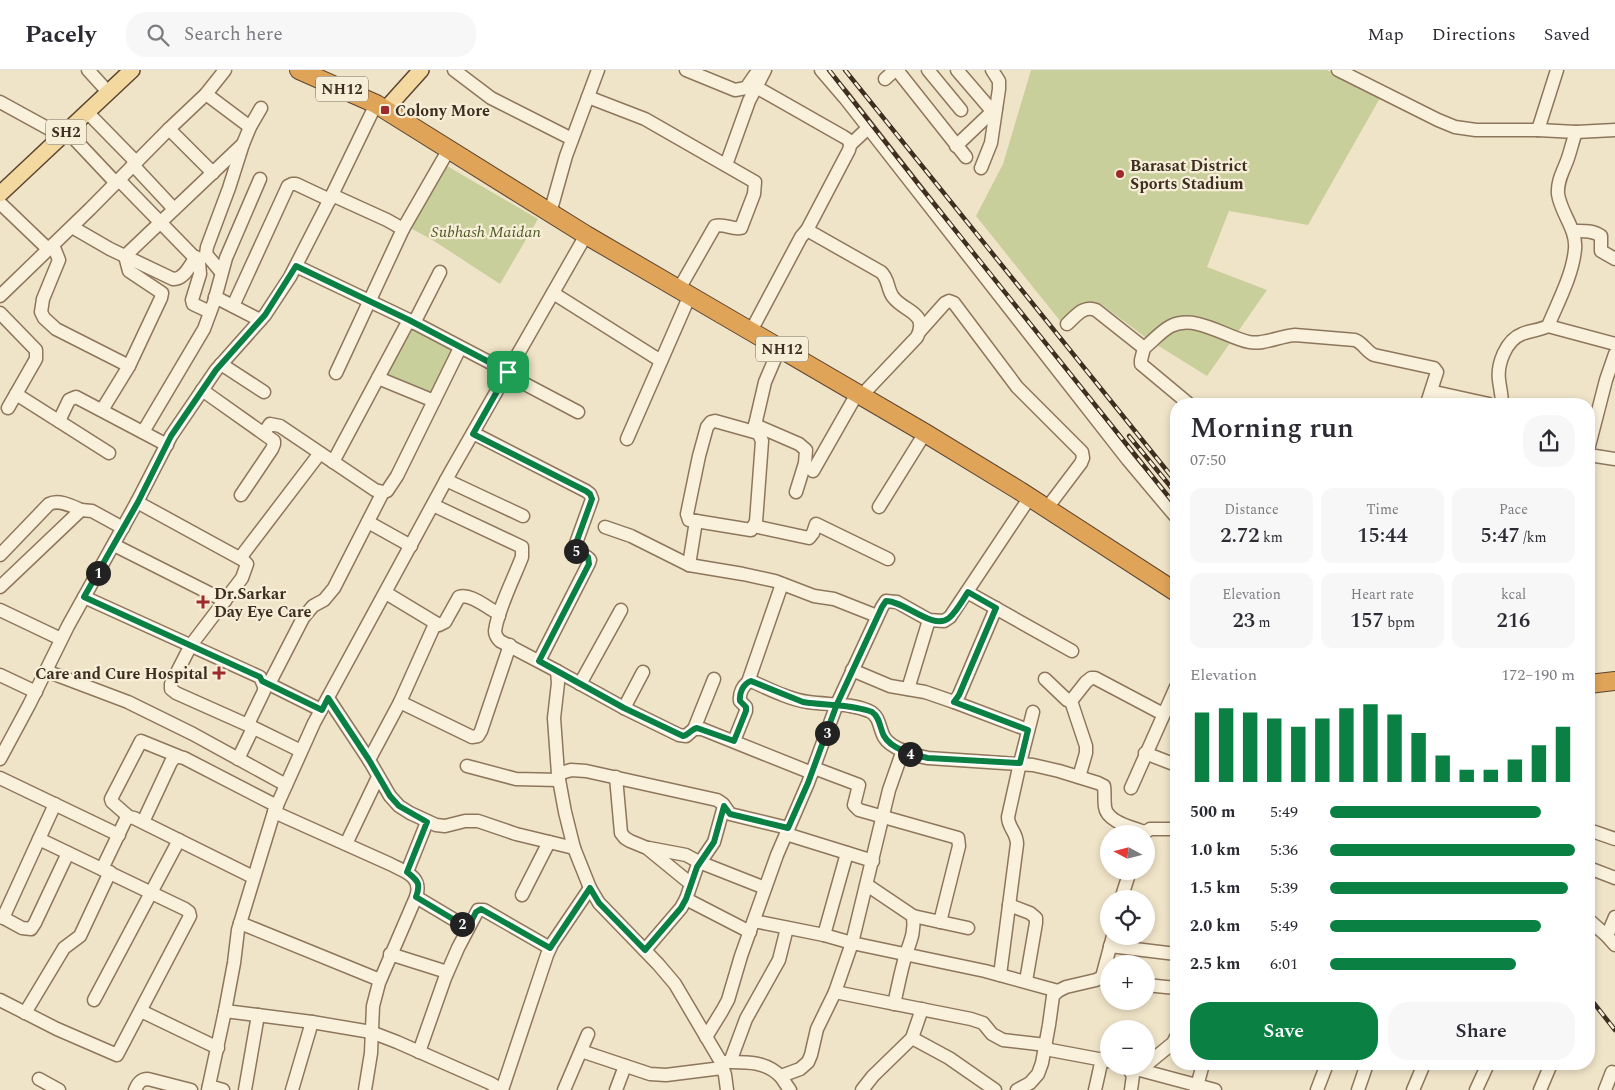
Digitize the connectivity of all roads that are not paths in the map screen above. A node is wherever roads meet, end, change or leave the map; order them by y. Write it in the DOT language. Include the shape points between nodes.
graph roads {
  1 [pos="88,70"];
  2 [pos="132,70"];
  3 [pos="225,70"];
  4 [pos="422,70"];
  5 [pos="454,70"];
  6 [pos="598,70"];
  7 [pos="686,70"];
  8 [pos="758,70"];
  9 [pos="765,70"];
  10 [pos="821,70"];
  11 [pos="896,70"];
  12 [pos="928,70"];
  13 [pos="957,70"];
  14 [pos="992,70"];
  15 [pos="1338,70"];
  16 [pos="1556,70"];
  17 [pos="308,72"];
  18 [pos="885,79"];
  19 [pos="756,87"];
  20 [pos="108,92"];
  21 [pos="206,94"];
  22 [pos="588,97"];
  23 [pos="0,102"];
  24 [pos="380,107"];
  25 [pos="261,108"];
  26 [pos="960,110"];
  27 [pos="995,110"];
  28 [pos="87,112"];
  29 [pos="250,127"];
  30 [pos="169,128"];
  31 [pos="868,128"];
  32 [pos="1538,130"];
  33 [pos="1615,130"];
  34 [pos="1576,132"];
  35 [pos="64,134"];
  36 [pos="572,138"];
  37 [pos="243,144"];
  38 [pos="850,145"];
  39 [pos="956,146"];
  40 [pos="449,148"];
  41 [pos="966,157"];
  42 [pos="135,164"];
  43 [pos="726,165"];
  44 [pos="980,168"];
  45 [pos="213,173"];
  46 [pos="260,179"];
  47 [pos="117,182"];
  48 [pos="2,189"];
  49 [pos="331,197"];
  50 [pos="0,203"];
  51 [pos="174,210"];
  52 [pos="550,213"];
  53 [pos="161,222"];
  54 [pos="72,227"];
  55 [pos="403,229"];
  56 [pos="807,230"];
  57 [pos="1573,231"];
  58 [pos="586,235"];
  59 [pos="51,247"];
  60 [pos="125,256"];
  61 [pos="196,257"];
  62 [pos="1615,259"];
  63 [pos="296,266"];
  64 [pos="221,272"];
  65 [pos="440,272"];
  66 [pos="684,292"];
  67 [pos="553,293"];
  68 [pos="0,296"];
  69 [pos="215,297"];
  70 [pos="370,302"];
  71 [pos="233,306"];
  72 [pos="210,312"];
  73 [pos="0,313"];
  74 [pos="260,320"];
  75 [pos="412,322"];
  76 [pos="1067,324"];
  77 [pos="1548,326"];
  78 [pos="751,330"];
  79 [pos="920,330"];
  80 [pos="1615,344"];
  81 [pos="780,347"];
  82 [pos="460,348"];
  83 [pos="1144,348"];
  84 [pos="1615,354"];
  85 [pos="661,361"];
  86 [pos="221,364"];
  87 [pos="129,366"];
  88 [pos="336,373"];
  89 [pos="507,373"];
  90 [pos="378,378"];
  91 [pos="202,390"];
  92 [pos="264,392"];
  93 [pos="16,394"];
  94 [pos="860,394"];
  95 [pos="1182,398"];
  96 [pos="1428,398"];
  97 [pos="1430,398"];
  98 [pos="1462,398"];
  99 [pos="1501,398"];
  100 [pos="434,401"];
  101 [pos="8,408"];
  102 [pos="102,410"];
  103 [pos="578,412"];
  104 [pos="1595,415"];
  105 [pos="59,422"];
  106 [pos="757,429"];
  107 [pos="143,432"];
  108 [pos="264,433"];
  109 [pos="925,433"];
  110 [pos="473,434"];
  111 [pos="627,439"];
  112 [pos="167,445"];
  113 [pos="109,453"];
  114 [pos="320,453"];
  115 [pos="1595,455"];
  116 [pos="1615,459"];
  117 [pos="333,462"];
  118 [pos="813,471"];
  119 [pos="446,480"];
  120 [pos="383,492"];
  121 [pos="796,492"];
  122 [pos="241,495"];
  123 [pos="1030,497"];
  124 [pos="138,502"];
  125 [pos="433,505"];
  126 [pos="879,507"];
  127 [pos="1047,508"];
  128 [pos="81,510"];
  129 [pos="1170,510"];
  130 [pos="523,516"];
  131 [pos="696,521"];
  132 [pos="368,522"];
  133 [pos="756,522"];
  134 [pos="605,527"];
  135 [pos="123,528"];
  136 [pos="114,545"];
  137 [pos="411,546"];
  138 [pos="0,555"];
  139 [pos="240,558"];
  140 [pos="888,559"];
  141 [pos="688,565"];
  142 [pos="782,584"];
  143 [pos="0,587"];
  144 [pos="1170,588"];
  145 [pos="968,592"];
  146 [pos="386,594"];
  147 [pos="84,597"];
  148 [pos="225,601"];
  149 [pos="996,608"];
  150 [pos="0,610"];
  151 [pos="621,610"];
  152 [pos="499,616"];
  153 [pos="877,616"];
  154 [pos="930,620"];
  155 [pos="435,624"];
  156 [pos="61,639"];
  157 [pos="191,645"];
  158 [pos="510,646"];
  159 [pos="1072,651"];
  160 [pos="539,661"];
  161 [pos="852,670"];
  162 [pos="46,671"];
  163 [pos="557,671"];
  164 [pos="643,672"];
  165 [pos="0,675"];
  166 [pos="714,679"];
  167 [pos="1045,680"];
  168 [pos="1615,681"];
  169 [pos="266,682"];
  170 [pos="748,682"];
  171 [pos="1595,683"];
  172 [pos="580,684"];
  173 [pos="908,689"];
  174 [pos="36,692"];
  175 [pos="328,698"];
  176 [pos="1170,699"];
  177 [pos="1071,701"];
  178 [pos="400,702"];
  179 [pos="954,702"];
  180 [pos="837,704"];
  181 [pos="624,708"];
  182 [pos="322,710"];
  183 [pos="1034,712"];
  184 [pos="1163,714"];
  185 [pos="251,727"];
  186 [pos="694,729"];
  187 [pos="1028,730"];
  188 [pos="734,741"];
  189 [pos="301,750"];
  190 [pos="903,750"];
  191 [pos="1146,753"];
  192 [pos="178,756"];
  193 [pos="0,759"];
  194 [pos="238,759"];
  195 [pos="369,760"];
  196 [pos="1020,763"];
  197 [pos="1170,763"];
  198 [pos="467,766"];
  199 [pos="813,770"];
  200 [pos="378,777"];
  201 [pos="558,777"];
  202 [pos="616,777"];
  203 [pos="1079,777"];
  204 [pos="0,778"];
  205 [pos="286,785"];
  206 [pos="1131,788"];
  207 [pos="55,804"];
  208 [pos="724,806"];
  209 [pos="275,809"];
  210 [pos="882,816"];
  211 [pos="129,818"];
  212 [pos="144,822"];
  213 [pos="427,822"];
  214 [pos="1127,825"];
  215 [pos="1155,829"];
  216 [pos="1170,830"];
  217 [pos="787,831"];
  218 [pos="1595,832"];
  219 [pos="119,835"];
  220 [pos="1615,838"];
  221 [pos="39,839"];
  222 [pos="179,840"];
  223 [pos="549,842"];
  224 [pos="346,844"];
  225 [pos="574,848"];
  226 [pos="647,848"];
  227 [pos="68,852"];
  228 [pos="847,853"];
  229 [pos="872,861"];
  230 [pos="699,862"];
  231 [pos="106,870"];
  232 [pos="1595,870"];
  233 [pos="407,872"];
  234 [pos="253,877"];
  235 [pos="1615,878"];
  236 [pos="691,884"];
  237 [pos="867,885"];
  238 [pos="590,888"];
  239 [pos="765,888"];
  240 [pos="150,892"];
  241 [pos="522,895"];
  242 [pos="416,897"];
  243 [pos="686,899"];
  244 [pos="1009,905"];
  245 [pos="913,916"];
  246 [pos="2,917"];
  247 [pos="1615,917"];
  248 [pos="940,922"];
  249 [pos="240,923"];
  250 [pos="1595,925"];
  251 [pos="752,927"];
  252 [pos="468,928"];
  253 [pos="787,928"];
  254 [pos="968,928"];
  255 [pos="824,935"];
  256 [pos="1611,940"];
  257 [pos="852,943"];
  258 [pos="1132,945"];
  259 [pos="550,948"];
  260 [pos="645,950"];
  261 [pos="1170,953"];
  262 [pos="390,954"];
  263 [pos="906,954"];
  264 [pos="448,972"];
  265 [pos="1000,974"];
  266 [pos="380,980"];
  267 [pos="1026,981"];
  268 [pos="1100,981"];
  269 [pos="1155,986"];
  270 [pos="1170,987"];
  271 [pos="1058,991"];
  272 [pos="836,992"];
  273 [pos="0,1000"];
  274 [pos="94,1000"];
  275 [pos="894,1004"];
  276 [pos="922,1009"];
  277 [pos="141,1011"];
  278 [pos="225,1011"];
  279 [pos="26,1013"];
  280 [pos="258,1015"];
  281 [pos="312,1022"];
  282 [pos="371,1032"];
  283 [pos="588,1034"];
  284 [pos="706,1037"];
  285 [pos="912,1038"];
  286 [pos="1170,1045"];
  287 [pos="1045,1047"];
  288 [pos="218,1048"];
  289 [pos="581,1050"];
  290 [pos="419,1052"];
  291 [pos="1155,1056"];
  292 [pos="1100,1059"];
  293 [pos="724,1064"];
  294 [pos="625,1066"];
  295 [pos="1202,1070"];
  296 [pos="1326,1070"];
  297 [pos="1365,1070"];
  298 [pos="1422,1070"];
  299 [pos="1485,1070"];
  300 [pos="1548,1070"];
  301 [pos="1155,1074"];
  302 [pos="1100,1075"];
  303 [pos="1136,1075"];
  304 [pos="780,1076"];
  305 [pos="1615,1076"];
  306 [pos="39,1079"];
  307 [pos="208,1088"];
  308 [pos="1026,1088"];
  309 [pos="1197,1088"];
  310 [pos="59,1090"];
  311 [pos="135,1090"];
  312 [pos="191,1090"];
  313 [pos="223,1090"];
  314 [pos="245,1090"];
  315 [pos="292,1090"];
  316 [pos="365,1090"];
  317 [pos="496,1090"];
  318 [pos="502,1090"];
  319 [pos="564,1090"];
  320 [pos="616,1090"];
  321 [pos="727,1090"];
  322 [pos="790,1090"];
  323 [pos="862,1090"];
  324 [pos="995,1090"];
  325 [pos="1096,1090"];
  326 [pos="1131,1090"];
  327 [pos="1215,1090"];
  328 [pos="1318,1090"];
  329 [pos="1358,1090"];
  330 [pos="1414,1090"];
  331 [pos="1476,1090"];
  332 [pos="1540,1090"];
  333 [pos="1605,1090"];
  1 -- 20 [label="street"];
  2 -- 20 [label="main road, SH2"];
  3 -- 21 [label="street"];
  4 -- 24 [label="main road"];
  5 -- 36 [label="street" via="492,98"];
  6 -- 22 [label="street"];
  7 -- 8 [label="street" via="735,90 746,88"];
  9 -- 19 [label="street"];
  10 -- 31 [label="street"];
  11 -- 18 [label="street"];
  11 -- 39 [label="street"];
  12 -- 26 [label="street"];
  13 -- 27 [label="street"];
  14 -- 27 [label="street" via="999,81"];
  15 -- 32 [label="street" via="1455,127"];
  16 -- 32 [label="street"];
  17 -- 24 [label="highway, NH12"];
  19 -- 38 [label="street" via="848,139"];
  19 -- 43 [label="street"];
  20 -- 28 [label="main road, SH2"];
  21 -- 29 [label="street"];
  21 -- 30 [label="street"];
  22 -- 36 [label="street"];
  22 -- 43 [label="street" via="645,119"];
  23 -- 35 [label="street"];
  24 -- 40 [label="highway, NH12"];
  24 -- 49 [label="street"];
  25 -- 29 [label="street"];
  27 -- 39 [label="street"];
  27 -- 44 [label="street" via="992,144"];
  28 -- 35 [label="main road, SH2"];
  28 -- 42 [label="street"];
  29 -- 37 [label="street"];
  30 -- 42 [label="street"];
  30 -- 45 [label="street"];
  31 -- 38 [label="street"];
  31 -- 129 [label="street"];
  32 -- 34 [label="street"];
  33 -- 34 [label="street"];
  34 -- 57 [label="street" via="1560,177 1558,194"];
  35 -- 47 [label="street"];
  35 -- 48 [label="main road, SH2"];
  36 -- 52 [label="street"];
  37 -- 45 [label="street"];
  37 -- 64 [label="street" via="207,247 206,254"];
  38 -- 56 [label="street"];
  39 -- 41 [label="street"];
  40 -- 52 [label="highway, NH12"];
  40 -- 55 [label="street"];
  42 -- 47 [label="street"];
  42 -- 51 [label="street"];
  43 -- 66 [label="street" via="755,182 754,194 741,228 714,226"];
  45 -- 51 [label="street"];
  46 -- 64 [label="street"];
  47 -- 53 [label="street"];
  47 -- 54 [label="street"];
  49 -- 55 [label="street"];
  49 -- 63 [label="street"];
  49 -- 71 [label="street" via="296,184 288,186"];
  50 -- 59 [label="street"];
  51 -- 53 [label="street"];
  52 -- 58 [label="highway, NH12"];
  53 -- 60 [label="street"];
  53 -- 61 [label="street"];
  54 -- 59 [label="street"];
  54 -- 60 [label="street"];
  55 -- 70 [label="street"];
  56 -- 78 [label="street"];
  56 -- 79 [label="street" via="884,274 895,299 917,317"];
  57 -- 62 [label="street" via="1597,233 1601,236 1601,251"];
  57 -- 77 [label="street" via="1574,262"];
  58 -- 66 [label="highway, NH12"];
  58 -- 67 [label="street"];
  59 -- 68 [label="street"];
  59 -- 87 [label="street" via="59,260 43,299 44,318 56,328"];
  60 -- 61 [label="street" via="177,279"];
  60 -- 87 [label="street" via="129,271 162,293"];
  61 -- 72 [label="street" via="201,267 192,300"];
  63 -- 70 [label="street"];
  63 -- 74 [label="street"];
  64 -- 69 [label="street"];
  65 -- 75 [label="street"];
  66 -- 78 [label="highway, NH12"];
  66 -- 85 [label="street"];
  67 -- 85 [label="street"];
  67 -- 89 [label="street"];
  69 -- 71 [label="street"];
  69 -- 72 [label="street"];
  70 -- 75 [label="street"];
  70 -- 88 [label="street"];
  71 -- 74 [label="street"];
  72 -- 107 [label="street" via="194,348"];
  73 -- 93 [label="street" via="37,353"];
  74 -- 86 [label="street"];
  75 -- 82 [label="street"];
  75 -- 90 [label="street"];
  76 -- 83 [label="street" via="1084,308 1090,308"];
  77 -- 80 [label="street"];
  77 -- 99 [label="street" via="1519,335 1508,346 1500,363"];
  78 -- 81 [label="highway, NH12"];
  79 -- 94 [label="street" via="917,337"];
  79 -- 127 [label="street" via="945,303 954,303 1017,387 1082,452 1080,463"];
  81 -- 94 [label="highway, NH12"];
  81 -- 106 [label="street" via="765,382"];
  82 -- 89 [label="street"];
  82 -- 100 [label="street"];
  83 -- 95 [label="street" via="1141,364"];
  83 -- 96 [label="street" via="1170,327 1187,322 1255,343 1295,335 1355,340 1374,355 1434,368 1437,372"];
  84 -- 104 [label="street"];
  85 -- 111 [label="street"];
  86 -- 91 [label="street"];
  86 -- 92 [label="street"];
  87 -- 102 [label="street"];
  89 -- 103 [label="street"];
  89 -- 110 [label="street"];
  90 -- 100 [label="street"];
  90 -- 117 [label="street"];
  91 -- 108 [label="street"];
  91 -- 112 [label="street"];
  93 -- 101 [label="street"];
  93 -- 105 [label="street"];
  94 -- 109 [label="highway, NH12"];
  94 -- 118 [label="street"];
  97 -- 98 [label="street" via="1439,393"];
  100 -- 120 [label="street" via="397,476 387,492"];
  102 -- 105 [label="street" via="72,398"];
  102 -- 107 [label="street"];
  105 -- 113 [label="street"];
  106 -- 121 [label="street" via="799,444 806,450"];
  106 -- 131 [label="street" via="715,421 707,427 687,514 689,520"];
  106 -- 133 [label="street" via="762,447"];
  107 -- 112 [label="street"];
  108 -- 114 [label="street" via="270,424 275,424"];
  108 -- 122 [label="street" via="272,438 274,444"];
  109 -- 123 [label="highway, NH12"];
  109 -- 126 [label="street"];
  110 -- 119 [label="street"];
  110 -- 160 [label="street" via="586,491 592,499 575,546 578,553 588,557 589,564"];
  112 -- 124 [label="street"];
  114 -- 117 [label="street"];
  114 -- 139 [label="street"];
  115 -- 116 [label="street"];
  117 -- 120 [label="street"];
  119 -- 125 [label="street"];
  119 -- 130 [label="street"];
  120 -- 132 [label="street"];
  123 -- 127 [label="highway, NH12"];
  123 -- 145 [label="street"];
  124 -- 135 [label="street"];
  124 -- 139 [label="street"];
  125 -- 137 [label="street"];
  125 -- 152 [label="street" via="522,547 522,557"];
  127 -- 144 [label="highway, NH12"];
  128 -- 135 [label="street" via="92,511"];
  128 -- 138 [label="street" via="56,501 49,504"];
  128 -- 143 [label="street"];
  131 -- 133 [label="street" via="751,530"];
  131 -- 141 [label="street"];
  132 -- 137 [label="street"];
  132 -- 169 [label="street" via="334,588 303,618"];
  133 -- 140 [label="street" via="758,527 809,538 816,524"];
  134 -- 141 [label="street" via="631,536"];
  135 -- 136 [label="street"];
  136 -- 147 [label="street"];
  136 -- 148 [label="street"];
  137 -- 146 [label="street"];
  139 -- 148 [label="street" via="247,564 245,571"];
  141 -- 142 [label="street"];
  142 -- 153 [label="street"];
  142 -- 170 [label="street"];
  145 -- 149 [label="street"];
  145 -- 154 [label="street" via="944,622"];
  146 -- 155 [label="street"];
  146 -- 175 [label="street"];
  147 -- 156 [label="street"];
  147 -- 157 [label="street"];
  148 -- 157 [label="street"];
  149 -- 159 [label="street"];
  149 -- 179 [label="street"];
  150 -- 156 [label="street"];
  151 -- 172 [label="street"];
  152 -- 155 [label="street" via="462,596 445,622"];
  152 -- 158 [label="street" via="495,632 497,638"];
  153 -- 154 [label="street" via="886,601 892,601"];
  153 -- 161 [label="street"];
  154 -- 173 [label="street"];
  155 -- 178 [label="street"];
  156 -- 162 [label="street"];
  157 -- 169 [label="street"];
  157 -- 185 [label="street" via="173,678 171,689"];
  158 -- 160 [label="street"];
  158 -- 178 [label="street" via="478,736 472,737"];
  160 -- 163 [label="street"];
  161 -- 173 [label="street" via="890,686"];
  161 -- 180 [label="street"];
  162 -- 174 [label="street"];
  162 -- 194 [label="street" via="128,702"];
  163 -- 172 [label="street"];
  163 -- 201 [label="street" via="554,718"];
  164 -- 181 [label="street"];
  165 -- 174 [label="street"];
  166 -- 186 [label="street"];
  167 -- 177 [label="street"];
  168 -- 171 [label="highway"];
  169 -- 182 [label="street"];
  169 -- 185 [label="street" via="250,720"];
  170 -- 180 [label="street" via="803,702"];
  170 -- 188 [label="street" via="740,698 746,711"];
  172 -- 181 [label="street"];
  173 -- 179 [label="street"];
  174 -- 193 [label="street"];
  175 -- 182 [label="street"];
  175 -- 195 [label="street"];
  176 -- 184 [label="street"];
  177 -- 184 [label="street" via="1086,682 1095,678"];
  177 -- 203 [label="street" via="1086,746"];
  178 -- 195 [label="street"];
  179 -- 187 [label="street"];
  180 -- 190 [label="street" via="872,712 884,737"];
  180 -- 199 [label="street"];
  181 -- 186 [label="street" via="683,736"];
  182 -- 189 [label="street"];
  183 -- 187 [label="street"];
  184 -- 191 [label="street"];
  185 -- 189 [label="street"];
  185 -- 194 [label="street"];
  186 -- 188 [label="street"];
  187 -- 196 [label="street"];
  188 -- 199 [label="street"];
  189 -- 205 [label="street"];
  190 -- 196 [label="street" via="913,756 928,758"];
  190 -- 210 [label="street"];
  191 -- 197 [label="street"];
  191 -- 206 [label="street"];
  192 -- 209 [label="street"];
  192 -- 211 [label="street" via="141,741 111,799"];
  192 -- 212 [label="street" via="171,762"];
  194 -- 205 [label="street"];
  195 -- 200 [label="street"];
  196 -- 203 [label="street"];
  196 -- 244 [label="street" via="1008,817 1017,844"];
  198 -- 201 [label="street" via="516,779"];
  199 -- 210 [label="street" via="855,783 859,788 856,808"];
  199 -- 217 [label="street"];
  200 -- 213 [label="street" via="399,806"];
  200 -- 224 [label="street"];
  201 -- 202 [label="street" via="577,770"];
  201 -- 225 [label="street"];
  202 -- 208 [label="street" via="717,800"];
  202 -- 226 [label="street" via="621,833 624,838"];
  203 -- 214 [label="street" via="1104,786 1108,815"];
  204 -- 207 [label="street"];
  205 -- 209 [label="street"];
  207 -- 219 [label="street"];
  207 -- 221 [label="street"];
  208 -- 217 [label="street" via="730,814"];
  208 -- 230 [label="street" via="714,842"];
  209 -- 224 [label="street"];
  209 -- 234 [label="street"];
  210 -- 229 [label="street"];
  210 -- 248 [label="street" via="958,838 959,846"];
  211 -- 212 [label="street"];
  211 -- 219 [label="street"];
  212 -- 222 [label="street"];
  213 -- 223 [label="street" via="445,826 465,821 478,822"];
  213 -- 233 [label="street"];
  215 -- 216 [label="street"];
  217 -- 228 [label="street"];
  217 -- 239 [label="street"];
  218 -- 220 [label="street"];
  219 -- 231 [label="street"];
  221 -- 227 [label="street"];
  221 -- 246 [label="street"];
  222 -- 234 [label="street"];
  222 -- 240 [label="street"];
  223 -- 225 [label="street"];
  223 -- 241 [label="street"];
  224 -- 233 [label="street"];
  225 -- 238 [label="street"];
  226 -- 230 [label="street" via="686,855"];
  226 -- 236 [label="street"];
  227 -- 231 [label="street"];
  227 -- 246 [label="street" via="31,929 22,928"];
  228 -- 229 [label="street"];
  228 -- 255 [label="street"];
  229 -- 237 [label="street"];
  230 -- 236 [label="street"];
  230 -- 239 [label="street"];
  231 -- 240 [label="street"];
  231 -- 279 [label="street" via="80,936 64,948"];
  232 -- 235 [label="street"];
  233 -- 242 [label="street" via="417,881"];
  234 -- 249 [label="street"];
  236 -- 243 [label="street"];
  237 -- 245 [label="street"];
  237 -- 257 [label="street"];
  238 -- 259 [label="street"];
  238 -- 260 [label="street" via="599,903"];
  239 -- 251 [label="street"];
  240 -- 274 [label="street"];
  240 -- 277 [label="street" via="185,909 190,916"];
  242 -- 252 [label="street"];
  242 -- 262 [label="street"];
  243 -- 251 [label="street"];
  243 -- 260 [label="street"];
  244 -- 265 [label="street"];
  244 -- 267 [label="street" via="1036,918"];
  245 -- 248 [label="street"];
  245 -- 263 [label="street" via="914,932"];
  247 -- 256 [label="street"];
  248 -- 254 [label="street"];
  249 -- 266 [label="street"];
  249 -- 278 [label="street"];
  250 -- 256 [label="street"];
  251 -- 253 [label="street"];
  251 -- 284 [label="street" via="728,1000"];
  252 -- 259 [label="street" via="481,909"];
  252 -- 264 [label="street"];
  253 -- 255 [label="street"];
  253 -- 293 [label="street" via="778,960"];
  255 -- 257 [label="street"];
  257 -- 263 [label="street"];
  257 -- 272 [label="street"];
  258 -- 261 [label="street"];
  259 -- 318 [label="street"];
  260 -- 284 [label="street" via="675,984"];
  262 -- 264 [label="street"];
  262 -- 266 [label="street"];
  263 -- 265 [label="street"];
  263 -- 275 [label="street"];
  264 -- 290 [label="street"];
  265 -- 267 [label="street"];
  266 -- 282 [label="street"];
  267 -- 271 [label="street"];
  268 -- 271 [label="street"];
  269 -- 270 [label="street"];
  271 -- 287 [label="street" via="1051,1001"];
  272 -- 275 [label="street"];
  272 -- 304 [label="street" via="817,1030 808,1062 800,1069"];
  273 -- 279 [label="street"];
  275 -- 276 [label="street"];
  276 -- 285 [label="street"];
  276 -- 287 [label="street" via="984,1023 992,1034 1003,1040"];
  277 -- 279 [label="street" via="117,1055"];
  277 -- 288 [label="street"];
  278 -- 280 [label="street"];
  278 -- 288 [label="street"];
  280 -- 281 [label="street"];
  280 -- 314 [label="street"];
  281 -- 282 [label="street"];
  281 -- 315 [label="street"];
  282 -- 290 [label="street"];
  282 -- 316 [label="street"];
  283 -- 289 [label="street"];
  284 -- 293 [label="street"];
  285 -- 323 [label="street"];
  285 -- 324 [label="street" via="949,1058"];
  286 -- 291 [label="street"];
  287 -- 292 [label="street"];
  287 -- 308 [label="street" via="1038,1074"];
  288 -- 307 [label="street"];
  289 -- 294 [label="street"];
  289 -- 319 [label="street"];
  290 -- 317 [label="street" via="490,1082"];
  293 -- 294 [label="street" via="658,1075"];
  293 -- 304 [label="street" via="754,1063 774,1070"];
  293 -- 321 [label="street"];
  294 -- 320 [label="street"];
  295 -- 309 [label="street"];
  296 -- 328 [label="street"];
  297 -- 329 [label="street"];
  298 -- 330 [label="street"];
  299 -- 331 [label="street"];
  300 -- 332 [label="street"];
  301 -- 309 [label="street"];
  302 -- 325 [label="street"];
  303 -- 326 [label="street"];
  304 -- 322 [label="street"];
  305 -- 333 [label="street" via="1612,1072"];
  306 -- 310 [label="street"];
  307 -- 313 [label="street"];
  309 -- 327 [label="street"];
  311 -- 312 [label="street" via="140,1081 148,1079"];
}
